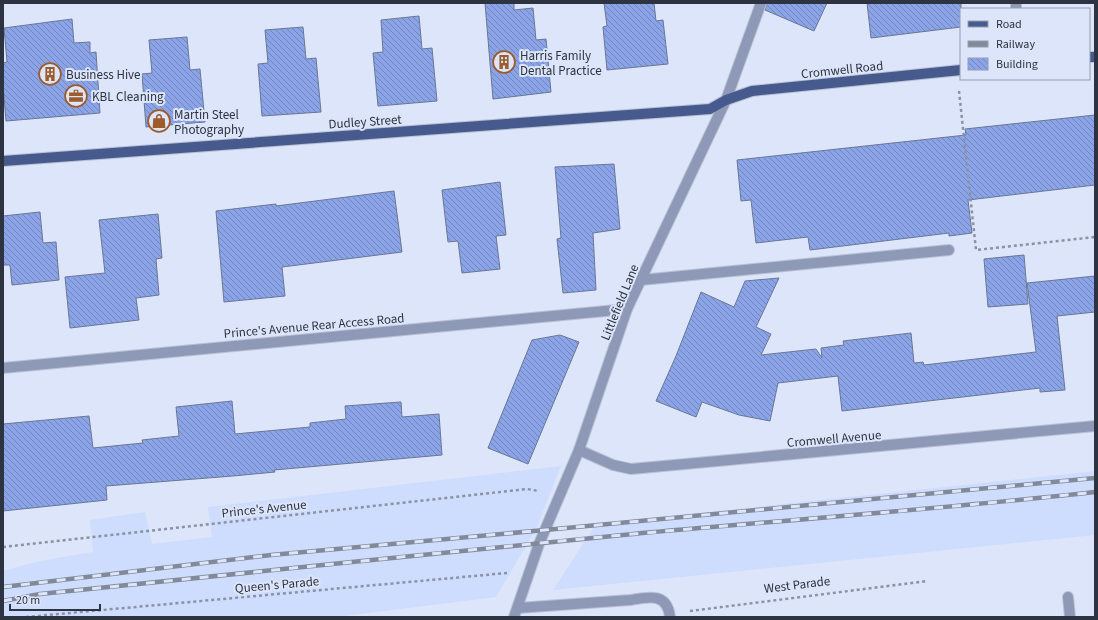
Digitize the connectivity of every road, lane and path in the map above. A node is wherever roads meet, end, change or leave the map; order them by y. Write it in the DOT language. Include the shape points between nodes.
graph roads {
  1 [pos="761,3"];
  2 [pos="959,70"];
  3 [pos="726,100"];
  4 [pos="3,161"];
  5 [pos="1095,237"];
  6 [pos="949,250"];
  7 [pos="641,280"];
  8 [pos="627,309"];
  9 [pos="3,368"];
  10 [pos="1095,426"];
  11 [pos="578,450"];
  12 [pos="527,489"];
  13 [pos="3,547"];
  14 [pos="530,571"];
  15 [pos="928,580"];
  16 [pos="1068,597"];
  17 [pos="516,613"];
  18 [pos="670,615"];
  19 [pos="26,617"];
  20 [pos="1070,617"];
  1 -- 3 [label="street, Littlefield Lane"];
  2 -- 3 [label="main road, Cromwell Road" via="752,91"];
  2 -- 5 [label="path" via="976,250"];
  3 -- 4 [label="main road, Dudley Street" via="710,109"];
  3 -- 7 [label="street, Littlefield Lane"];
  6 -- 7 [label="street"];
  7 -- 8 [label="street, Littlefield Lane"];
  8 -- 9 [label="street, Prince's Avenue Rear Access Road"];
  8 -- 11 [label="street, Littlefield Lane"];
  10 -- 11 [label="street, Cromwell Avenue" via="632,469 613,465"];
  11 -- 14 [label="street, Littlefield Lane"];
  12 -- 13 [label="path, Prince's Avenue"];
  14 -- 17 [label="street, Littlefield Lane"];
  14 -- 19 [label="path, Queen's Parade"];
  15 -- 18 [label="path, West Parade"];
  16 -- 20 [label="street"];
  17 -- 18 [label="street" via="649,597 660,598 666,603"];
}
